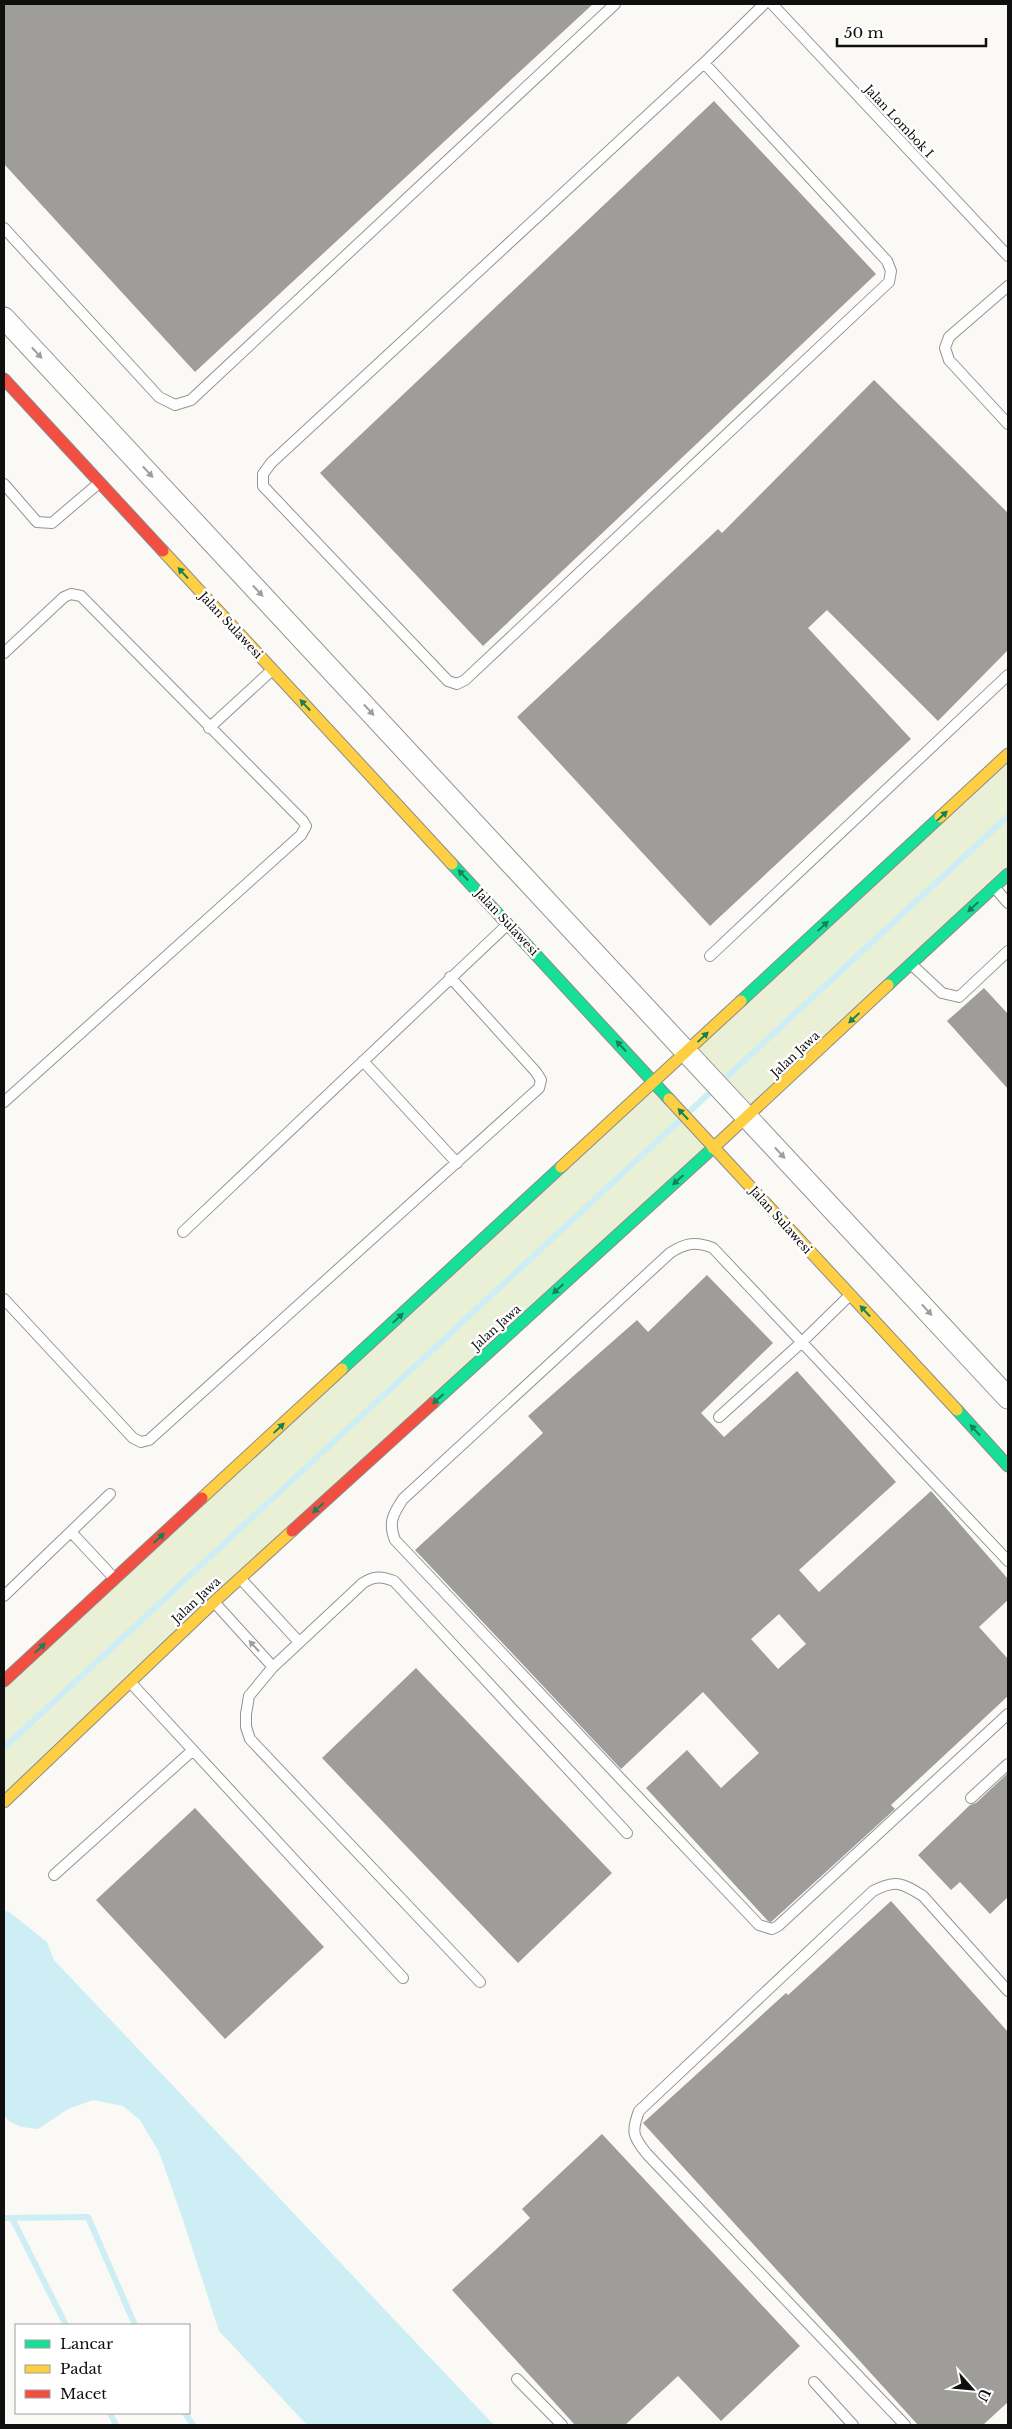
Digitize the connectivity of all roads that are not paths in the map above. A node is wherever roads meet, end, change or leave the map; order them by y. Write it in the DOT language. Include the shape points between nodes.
graph roads {
  1 [pos="615,4"];
  2 [pos="764,4"];
  3 [pos="772,4"];
  4 [pos="704,63"];
  5 [pos="4,228"];
  6 [pos="1008,256"];
  7 [pos="1008,286"];
  8 [pos="4,318"];
  9 [pos="4,379"];
  10 [pos="1008,424"];
  11 [pos="99,482"];
  12 [pos="4,484"];
  13 [pos="4,653"];
  14 [pos="273,670"];
  15 [pos="1008,675"];
  16 [pos="209,728"];
  17 [pos="1008,754"];
  18 [pos="1008,874"];
  19 [pos="994,887"];
  20 [pos="1008,903"];
  21 [pos="509,924"];
  22 [pos="1008,951"];
  23 [pos="710,956"];
  24 [pos="912,964"];
  25 [pos="450,977"];
  26 [pos="693,1059"];
  27 [pos="363,1061"];
  28 [pos="655,1082"];
  29 [pos="4,1102"];
  30 [pos="741,1110"];
  31 [pos="714,1147"];
  32 [pos="457,1163"];
  33 [pos="183,1232"];
  34 [pos="850,1296"];
  35 [pos="4,1299"];
  36 [pos="802,1342"];
  37 [pos="1008,1398"];
  38 [pos="720,1417"];
  39 [pos="1008,1466"];
  40 [pos="110,1494"];
  41 [pos="72,1533"];
  42 [pos="1008,1561"];
  43 [pos="241,1578"];
  44 [pos="115,1579"];
  45 [pos="4,1596"];
  46 [pos="214,1602"];
  47 [pos="298,1642"];
  48 [pos="273,1667"];
  49 [pos="4,1681"];
  50 [pos="129,1681"];
  51 [pos="1008,1714"];
  52 [pos="193,1750"];
  53 [pos="1008,1764"];
  54 [pos="971,1798"];
  55 [pos="4,1802"];
  56 [pos="627,1833"];
  57 [pos="54,1875"];
  58 [pos="402,1978"];
  59 [pos="480,1982"];
  60 [pos="1008,1991"];
  61 [pos="517,2378"];
  62 [pos="814,2382"];
  63 [pos="562,2425"];
  64 [pos="853,2425"];
  65 [pos="905,2425"];
  1 -- 5 [label="lane" via="191,400 175,405 159,397"];
  2 -- 4 [label="lane"];
  3 -- 6 [label="lane, Jalan Lombok I"];
  4 -- 4 [label="lane" via="271,463 263,474 263,486 448,681 457,684 465,680 889,282 891,270 887,261"];
  7 -- 10 [label="lane" via="949,337 945,348 949,360"];
  8 -- 26 [label="street, one-way"];
  9 -- 11 [label="street, Jalan Sulawesi"];
  11 -- 12 [label="lane" via="52,523 42,524"];
  14 -- 11 [label="street, Jalan Sulawesi, one-way"];
  13 -- 16 [label="lane" via="64,597 76,594"];
  14 -- 16 [label="lane"];
  21 -- 14 [label="street, Jalan Sulawesi, one-way"];
  15 -- 23 [label="lane"];
  16 -- 29 [label="lane" via="303,821 306,826 304,832"];
  26 -- 17 [label="street, one-way"];
  18 -- 19 [label="street, Jalan Jawa"];
  19 -- 20 [label="lane"];
  19 -- 24 [label="street, Jalan Jawa, one-way"];
  21 -- 25 [label="lane"];
  28 -- 21 [label="street, Jalan Sulawesi, one-way"];
  22 -- 24 [label="lane" via="959,997 942,993"];
  24 -- 30 [label="street, Jalan Jawa, one-way"];
  25 -- 27 [label="lane"];
  25 -- 32 [label="lane" via="542,1080 539,1088"];
  26 -- 28 [label="street"];
  26 -- 30 [label="street"];
  27 -- 32 [label="lane"];
  27 -- 33 [label="lane"];
  31 -- 28 [label="street, Jalan Sulawesi, one-way"];
  44 -- 28 [label="street, one-way"];
  30 -- 31 [label="street, Jalan Jawa"];
  30 -- 37 [label="street, one-way"];
  31 -- 34 [label="street, Jalan Sulawesi"];
  31 -- 43 [label="street, Jalan Jawa, one-way"];
  32 -- 35 [label="lane" via="149,1440 141,1442 133,1438"];
  34 -- 36 [label="lane"];
  39 -- 34 [label="street, Jalan Sulawesi, one-way"];
  36 -- 38 [label="lane"];
  36 -- 42 [label="lane"];
  36 -- 51 [label="lane" via="713,1248 702,1243 680,1247 403,1500 392,1515 391,1529 395,1540 759,1924 772,1929"];
  40 -- 41 [label="lane"];
  41 -- 44 [label="lane"];
  41 -- 45 [label="lane"];
  43 -- 46 [label="street, Jalan Jawa"];
  43 -- 47 [label="lane"];
  49 -- 44 [label="street, one-way"];
  48 -- 46 [label="lane, one-way"];
  46 -- 50 [label="street, Jalan Jawa"];
  47 -- 48 [label="lane"];
  47 -- 56 [label="lane" via="363,1583 381,1576 394,1581"];
  48 -- 59 [label="lane" via="249,1696 246,1727 250,1739"];
  50 -- 52 [label="lane"];
  50 -- 55 [label="street, Jalan Jawa"];
  52 -- 57 [label="lane"];
  52 -- 58 [label="lane"];
  53 -- 54 [label="lane"];
  60 -- 65 [label="lane" via="923,1896 906,1885 888,1884 873,1891 639,2111 634,2126 636,2141 647,2154"];
  61 -- 63 [label="lane"];
  62 -- 64 [label="lane"];
}
